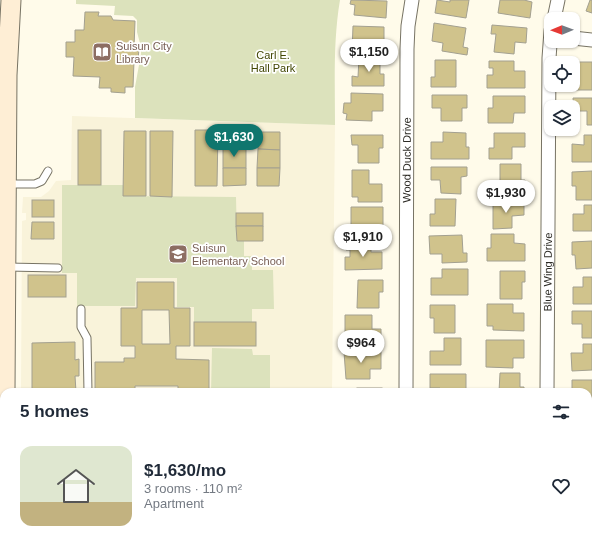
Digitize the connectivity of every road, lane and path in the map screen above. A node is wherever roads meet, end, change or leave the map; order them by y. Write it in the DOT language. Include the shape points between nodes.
graph roads {
  1 [pos="11,0"];
  2 [pos="412,0"];
  3 [pos="558,0"];
  4 [pos="555,12"];
  5 [pos="580,39"];
  6 [pos="592,40"];
  7 [pos="4,46"];
  8 [pos="550,48"];
  9 [pos="48,171"];
  10 [pos="3,184"];
  11 [pos="5,267"];
  12 [pos="58,268"];
  13 [pos="82,309"];
  14 [pos="2,326"];
  15 [pos="5,388"];
  16 [pos="88,388"];
  17 [pos="406,388"];
  18 [pos="547,388"];
  1 -- 7 [label="street"];
  2 -- 17 [label="street, Wood Duck Drive" via="407,49"];
  3 -- 4 [label="street"];
  5 -- 6 [label="street"];
  7 -- 10 [label="street"];
  8 -- 18 [label="street, Blue Wing Drive"];
  9 -- 10 [label="lane" via="42,181 35,184"];
  10 -- 11 [label="street"];
  11 -- 12 [label="lane"];
  11 -- 14 [label="street"];
  13 -- 16 [label="lane" via="81,327 88,338"];
  14 -- 15 [label="street"];
}
